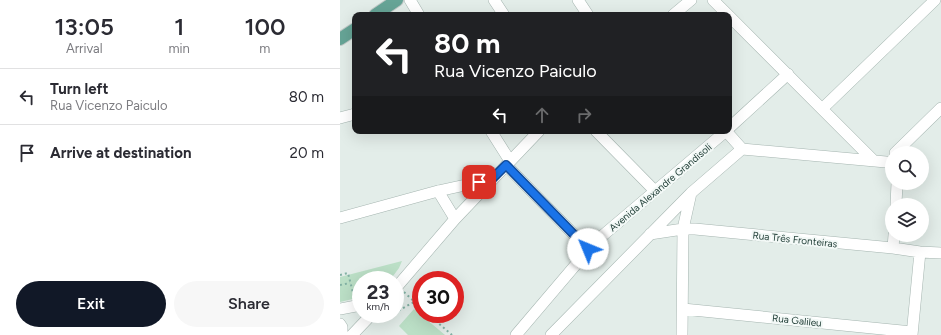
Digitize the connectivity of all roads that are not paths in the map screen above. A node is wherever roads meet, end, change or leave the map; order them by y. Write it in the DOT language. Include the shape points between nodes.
graph roads {
  1 [pos="397,0"];
  2 [pos="410,0"];
  3 [pos="494,0"];
  4 [pos="578,0"];
  5 [pos="691,0"];
  6 [pos="713,0"];
  7 [pos="937,1"];
  8 [pos="379,12"];
  9 [pos="417,12"];
  10 [pos="502,12"];
  11 [pos="586,12"];
  12 [pos="677,12"];
  13 [pos="724,12"];
  14 [pos="732,20"];
  15 [pos="352,31"];
  16 [pos="340,39"];
  17 [pos="788,74"];
  18 [pos="823,108"];
  19 [pos="941,108"];
  20 [pos="352,115"];
  21 [pos="340,118"];
  22 [pos="732,125"];
  23 [pos="494,134"];
  24 [pos="536,134"];
  25 [pos="599,134"];
  26 [pos="722,134"];
  27 [pos="729,134"];
  28 [pos="903,146"];
  29 [pos="742,149"];
  30 [pos="874,161"];
  31 [pos="885,162"];
  32 [pos="508,163"];
  33 [pos="492,179"];
  34 [pos="654,190"];
  35 [pos="438,191"];
  36 [pos="690,193"];
  37 [pos="340,218"];
  38 [pos="454,219"];
  39 [pos="683,229"];
  40 [pos="650,234"];
  41 [pos="893,242"];
  42 [pos="893,248"];
  43 [pos="588,249"];
  44 [pos="920,252"];
  45 [pos="941,253"];
  46 [pos="404,283"];
  47 [pos="352,306"];
  48 [pos="340,309"];
  49 [pos="683,309"];
  50 [pos="363,323"];
  51 [pos="340,324"];
  52 [pos="912,333"];
  53 [pos="342,335"];
  54 [pos="352,335"];
  55 [pos="516,335"];
  56 [pos="551,335"];
  57 [pos="682,335"];
  1 -- 8 [label="main road"];
  2 -- 9 [label="street"];
  3 -- 10 [label="street"];
  4 -- 11 [label="street"];
  5 -- 12 [label="street"];
  6 -- 13 [label="street"];
  7 -- 18 [label="street"];
  14 -- 17 [label="street"];
  15 -- 16 [label="main road"];
  17 -- 18 [label="street"];
  17 -- 22 [label="street"];
  18 -- 30 [label="street"];
  19 -- 28 [label="street"];
  20 -- 21 [label="street"];
  23 -- 32 [label="street"];
  24 -- 32 [label="street"];
  25 -- 34 [label="street"];
  26 -- 34 [label="street, Avenida Alexandre Grandisoli"];
  27 -- 29 [label="street, Avenida Alexandre Grandisoli"];
  29 -- 30 [label="street"];
  29 -- 36 [label="street"];
  30 -- 31 [label="street"];
  32 -- 33 [label="street"];
  32 -- 43 [label="street"];
  33 -- 35 [label="street"];
  33 -- 38 [label="street"];
  34 -- 43 [label="street, Avenida Alexandre Grandisoli"];
  35 -- 37 [label="street"];
  35 -- 38 [label="street"];
  36 -- 39 [label="street"];
  36 -- 40 [label="street"];
  38 -- 46 [label="street"];
  39 -- 40 [label="street, Rua Três Fronteiras"];
  39 -- 42 [label="street, Rua Três Fronteiras"];
  39 -- 49 [label="street"];
  40 -- 56 [label="street"];
  41 -- 42 [label="street"];
  42 -- 44 [label="street, Rua Três Fronteiras"];
  43 -- 55 [label="street, Avenida Alexandre Grandisoli"];
  44 -- 45 [label="street, Rua Três Fronteiras"];
  44 -- 52 [label="street"];
  47 -- 48 [label="street"];
  49 -- 52 [label="street, Rua Galileu"];
  49 -- 57 [label="street"];
  50 -- 54 [label="street"];
  51 -- 53 [label="street"];
}
